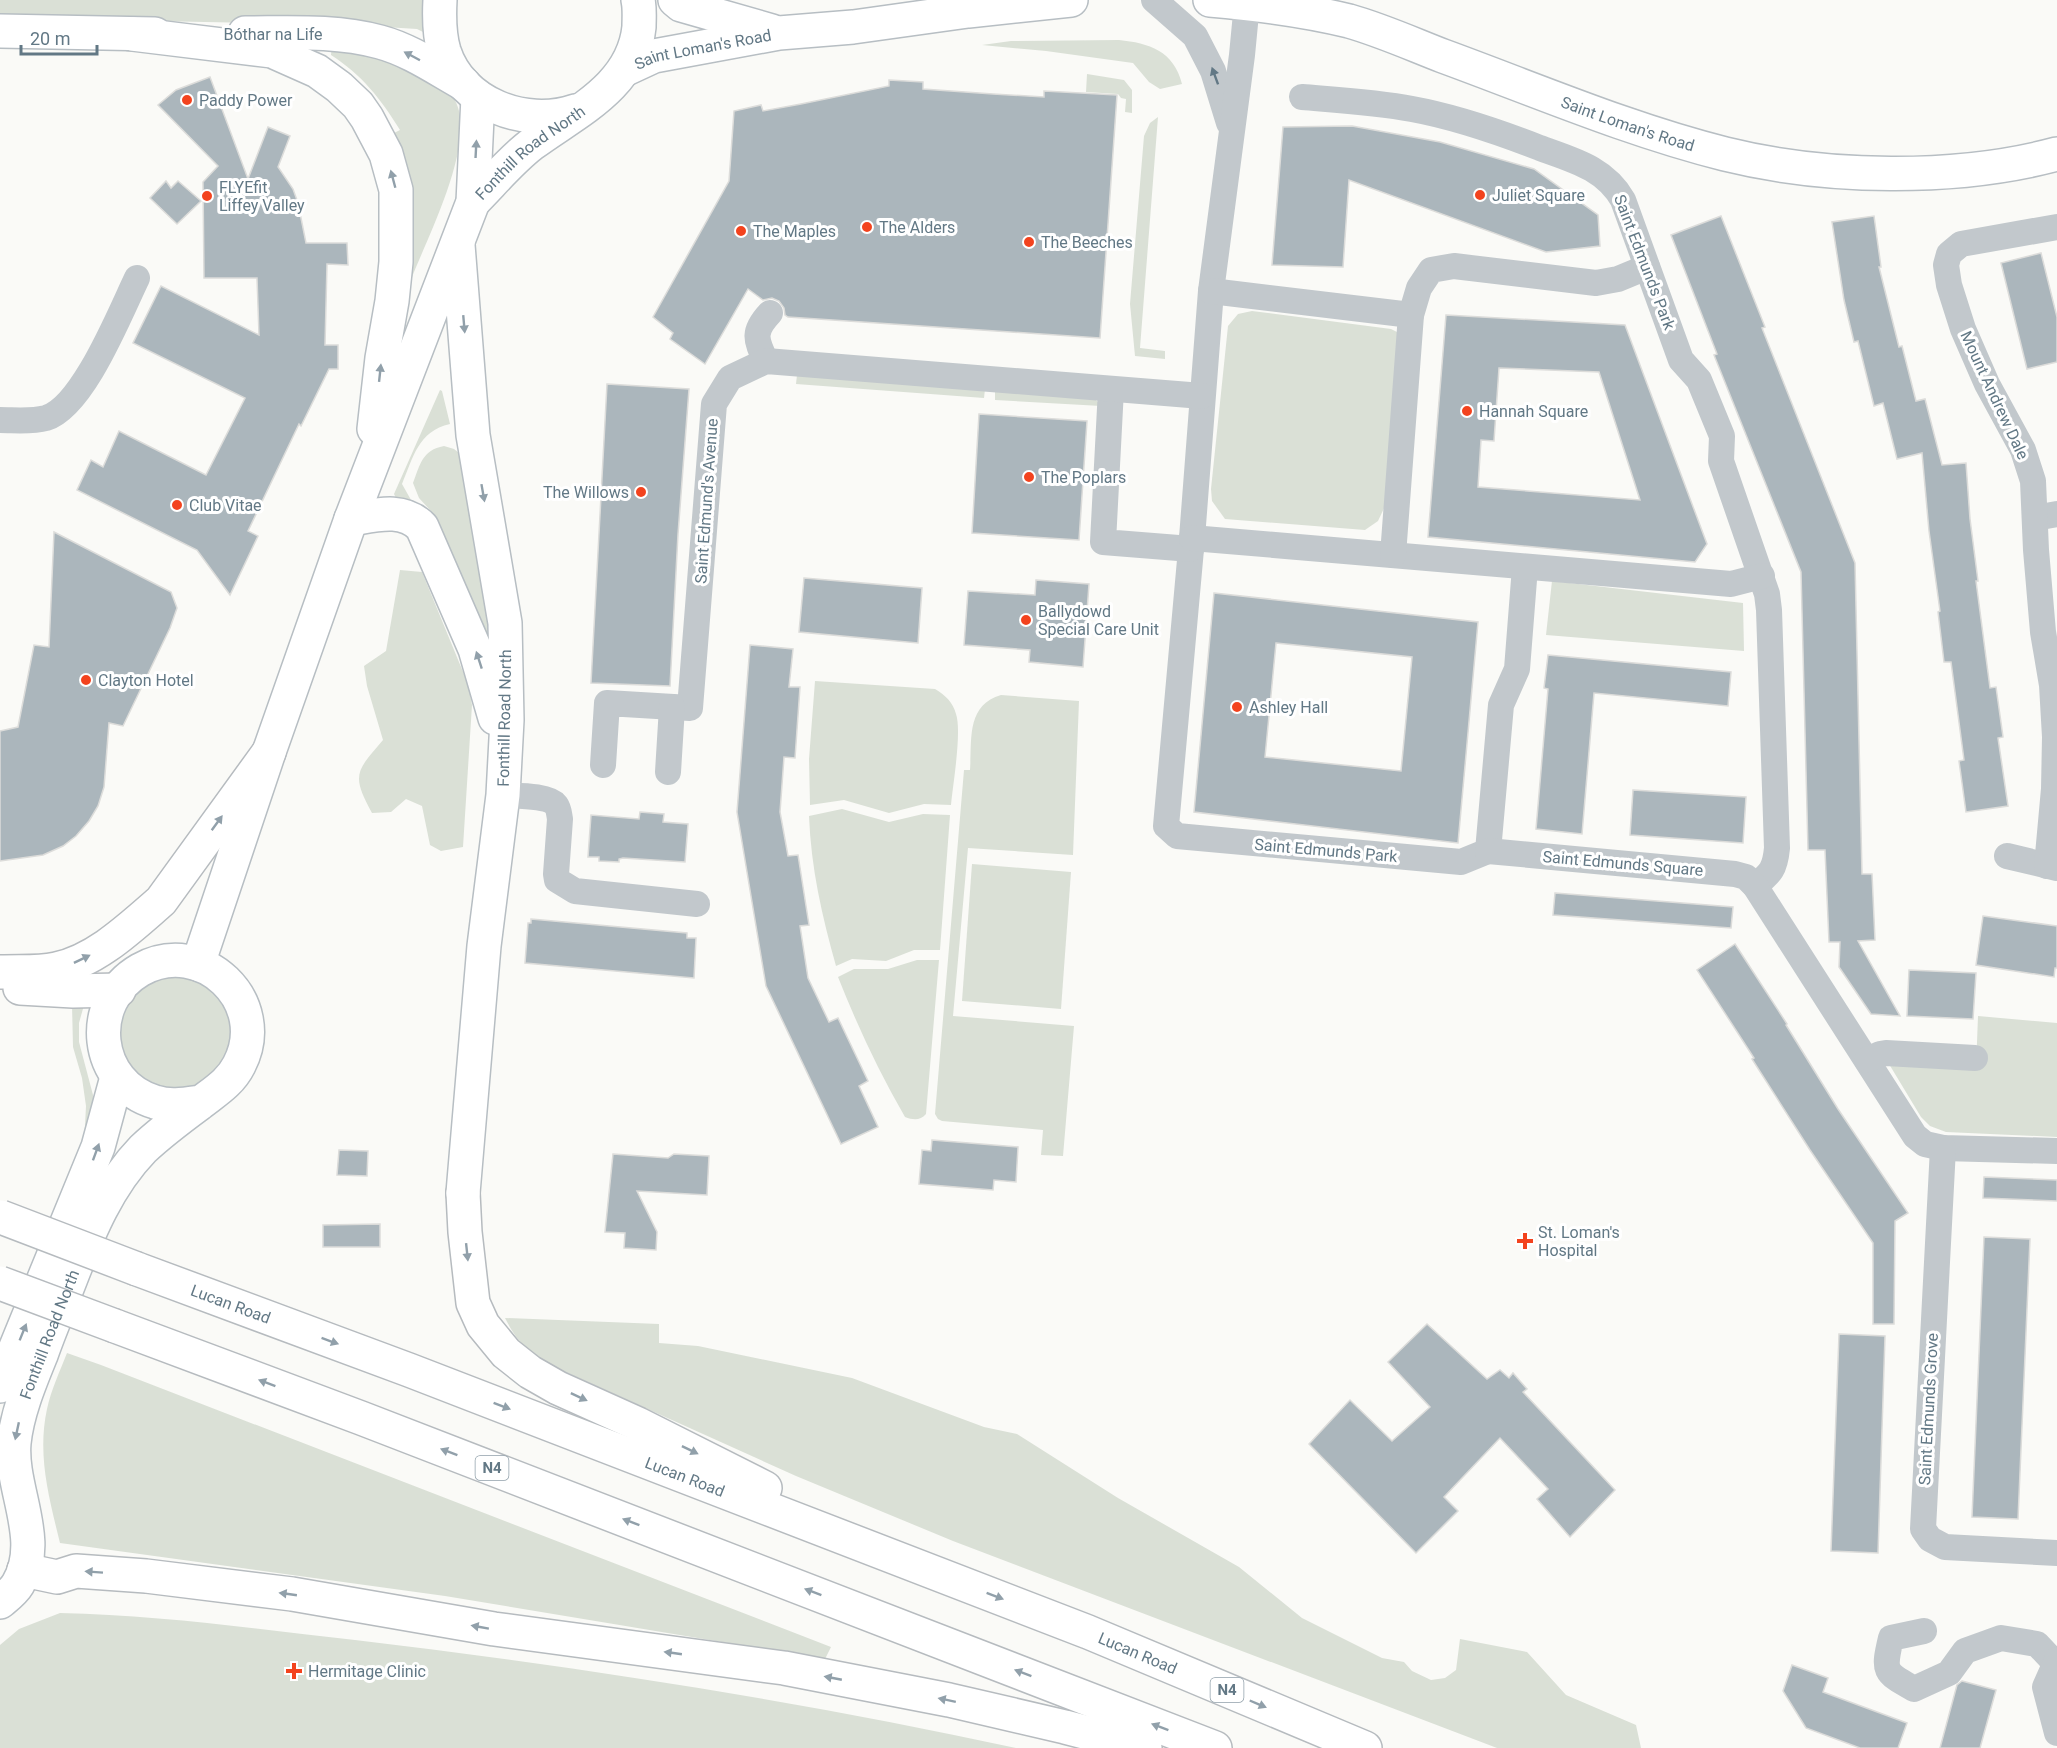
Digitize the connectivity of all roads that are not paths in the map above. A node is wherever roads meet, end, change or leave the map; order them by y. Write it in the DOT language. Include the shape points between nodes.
graph roads {
  1 [pos="440,0"];
  2 [pos="638,0"];
  3 [pos="675,0"];
  4 [pos="1071,0"];
  5 [pos="1154,0"];
  6 [pos="1210,0"];
  7 [pos="1247,3"];
  8 [pos="0,31"];
  9 [pos="779,33"];
  10 [pos="132,34"];
  11 [pos="626,69"];
  12 [pos="471,90"];
  13 [pos="1302,97"];
  14 [pos="590,104"];
  15 [pos="1232,132"];
  16 [pos="2057,154"];
  17 [pos="473,202"];
  18 [pos="2057,227"];
  19 [pos="458,245"];
  20 [pos="1647,267"];
  21 [pos="137,278"];
  22 [pos="1211,291"];
  23 [pos="770,313"];
  24 [pos="1411,315"];
  25 [pos="766,361"];
  26 [pos="1111,389"];
  27 [pos="1202,396"];
  28 [pos="0,420"];
  29 [pos="369,473"];
  30 [pos="2046,516"];
  31 [pos="351,519"];
  32 [pos="1191,544"];
  33 [pos="1393,555"];
  34 [pos="1526,567"];
  35 [pos="1762,576"];
  36 [pos="672,706"];
  37 [pos="269,752"];
  38 [pos="505,757"];
  39 [pos="603,765"];
  40 [pos="668,772"];
  41 [pos="503,795"];
  42 [pos="1488,850"];
  43 [pos="2007,856"];
  44 [pos="2052,867"];
  45 [pos="1755,886"];
  46 [pos="697,904"];
  47 [pos="198,964"];
  48 [pos="0,972"];
  49 [pos="0,986"];
  50 [pos="119,990"];
  51 [pos="1975,1058"];
  52 [pos="1867,1060"];
  53 [pos="117,1077"];
  54 [pos="201,1102"];
  55 [pos="1943,1148"];
  56 [pos="2057,1151"];
  57 [pos="1,1217"];
  58 [pos="0,1282"];
  59 [pos="0,1386"];
  60 [pos="2057,1553"];
  61 [pos="24,1570"];
  62 [pos="940,1575"];
  63 [pos="0,1602"];
  64 [pos="1924,1631"];
  65 [pos="2056,1661"];
  66 [pos="2057,1733"];
  67 [pos="1145,1748"];
  68 [pos="1215,1748"];
  69 [pos="1365,1748"];
  1 -- 12 [label="main road" via="438,24 445,52"];
  2 -- 11 [label="main road, Fonthill Road North" via="637,42"];
  3 -- 9 [label="main road, Saint Loman's Road"];
  4 -- 9 [label="main road, Saint Loman's Road"];
  15 -- 5 [label="street, Saint Edmunds Park, one-way" via="1213,70 1195,36"];
  6 -- 7 [label="main road, Saint Loman's Road"];
  7 -- 15 [label="street, Saint Edmunds Park"];
  7 -- 16 [label="main road, Saint Loman's Road" via="1350,22 1626,123 1725,154 1776,165 1914,173 1974,169"];
  8 -- 10 [label="main road, Bóthar na Life"];
  9 -- 11 [label="main road, Saint Loman's Road" via="654,56"];
  12 -- 10 [label="main road, Bóthar na Life, one-way" via="400,50 339,35"];
  29 -- 10 [label="main road, one-way" via="396,262 396,190 380,141 358,105 339,87 317,71 272,51"];
  11 -- 14 [label="main road, Fonthill Road North" via="606,93"];
  12 -- 14 [label="main road, Fonthill Road North" via="496,108 525,116 554,116"];
  17 -- 12 [label="main road, Fonthill Road North, one-way"];
  13 -- 20 [label="street, Saint Edmunds Park" via="1413,109 1498,132 1587,165 1615,186"];
  14 -- 17 [label="main road, Fonthill Road North" via="530,146"];
  15 -- 22 [label="street, Saint Edmunds Park"];
  17 -- 19 [label="main road, Fonthill Road North"];
  18 -- 30 [label="street, Mount Andrew Dale" via="1961,244 1949,254 1946,266 1948,285 1963,329 2023,450"];
  19 -- 29 [label="main road, Fonthill Road North"];
  19 -- 38 [label="main road, Fonthill Road North, one-way" via="473,435 505,623"];
  20 -- 24 [label="street" via="1596,283 1454,266 1431,270 1419,288"];
  20 -- 35 [label="street, Saint Edmunds Park" via="1681,360 1699,380 1722,436 1721,461"];
  21 -- 28 [label="street" via="88,375 62,409 27,421"];
  22 -- 24 [label="street"];
  22 -- 27 [label="street, Saint Edmunds Park"];
  23 -- 25 [label="street" via="759,324 757,342"];
  24 -- 33 [label="street"];
  25 -- 26 [label="street, Saint Edmund's Avenue"];
  25 -- 36 [label="street, Saint Edmund's Avenue" via="730,378 714,404 690,708"];
  26 -- 27 [label="street, Saint Edmund's Avenue"];
  26 -- 32 [label="street" via="1103,542"];
  27 -- 32 [label="street, Saint Edmunds Park"];
  29 -- 31 [label="main road, Fonthill Road North"];
  30 -- 44 [label="street, Mount Andrew Dale" via="2037,562 2055,736"];
  31 -- 37 [label="main road, Fonthill Road North"];
  38 -- 31 [label="main road, one-way" via="475,649 422,527 410,517 396,514"];
  32 -- 33 [label="street"];
  32 -- 42 [label="street, Saint Edmunds Park" via="1166,826 1177,836 1461,862"];
  33 -- 34 [label="street"];
  34 -- 35 [label="street" via="1731,584"];
  34 -- 42 [label="street" via="1517,669 1501,705"];
  35 -- 45 [label="street, Saint Edmunds Park" via="1769,610 1777,848 1773,871"];
  36 -- 39 [label="street" via="607,703"];
  36 -- 40 [label="street"];
  37 -- 47 [label="main road, Fonthill Road North"];
  48 -- 37 [label="main road, one-way" via="41,971 74,964 141,918 161,901"];
  38 -- 41 [label="main road, Fonthill Road North"];
  41 -- 46 [label="street" via="543,798 555,804 560,819 557,880 575,891"];
  41 -- 62 [label="main road, Fonthill Road North, one-way" via="484,946 463,1193 473,1303 483,1325 506,1353 558,1388"];
  42 -- 45 [label="street, Saint Edmunds Square" via="1735,874 1746,877"];
  43 -- 44 [label="street, Mount Andrew Dale"];
  45 -- 52 [label="street"];
  47 -- 50 [label="main road, Fonthill Road North" via="182,961 151,965 133,975"];
  47 -- 54 [label="main road, Fonthill Road North" via="214,971 235,991 242,1002 248,1034 239,1067 228,1082"];
  49 -- 50 [label="main road"];
  50 -- 53 [label="main road, Fonthill Road North" via="102,1029 110,1067"];
  51 -- 52 [label="street" via="1886,1053"];
  52 -- 55 [label="street" via="1915,1136 1925,1144"];
  53 -- 54 [label="main road, Fonthill Road North" via="138,1095 156,1103 175,1106"];
  59 -- 53 [label="main road, Fonthill Road North, one-way" via="98,1147"];
  54 -- 61 [label="main road, Fonthill Road North, one-way" via="142,1150 98,1214 40,1356 14,1444 27,1533"];
  55 -- 56 [label="street"];
  55 -- 60 [label="street, Saint Edmunds Grove" via="1923,1529 1930,1539 1945,1546"];
  57 -- 62 [label="main road, Lucan Road / N4, one-way, bridge"];
  68 -- 58 [label="main road, N4, one-way, bridge"];
  61 -- 63 [label="main road, Fonthill Road North" via="18,1584"];
  67 -- 61 [label="main road, one-way" via="949,1700 784,1668 494,1629 280,1593 146,1576 76,1571 57,1577"];
  62 -- 69 [label="main road, Lucan Road / N4, one-way" via="1088,1632"];
  64 -- 65 [label="street" via="1892,1638 1886,1662 1892,1677 1914,1689 1949,1673 1965,1651 2001,1638 2037,1644"];
  65 -- 66 [label="street" via="2045,1687"];
}
